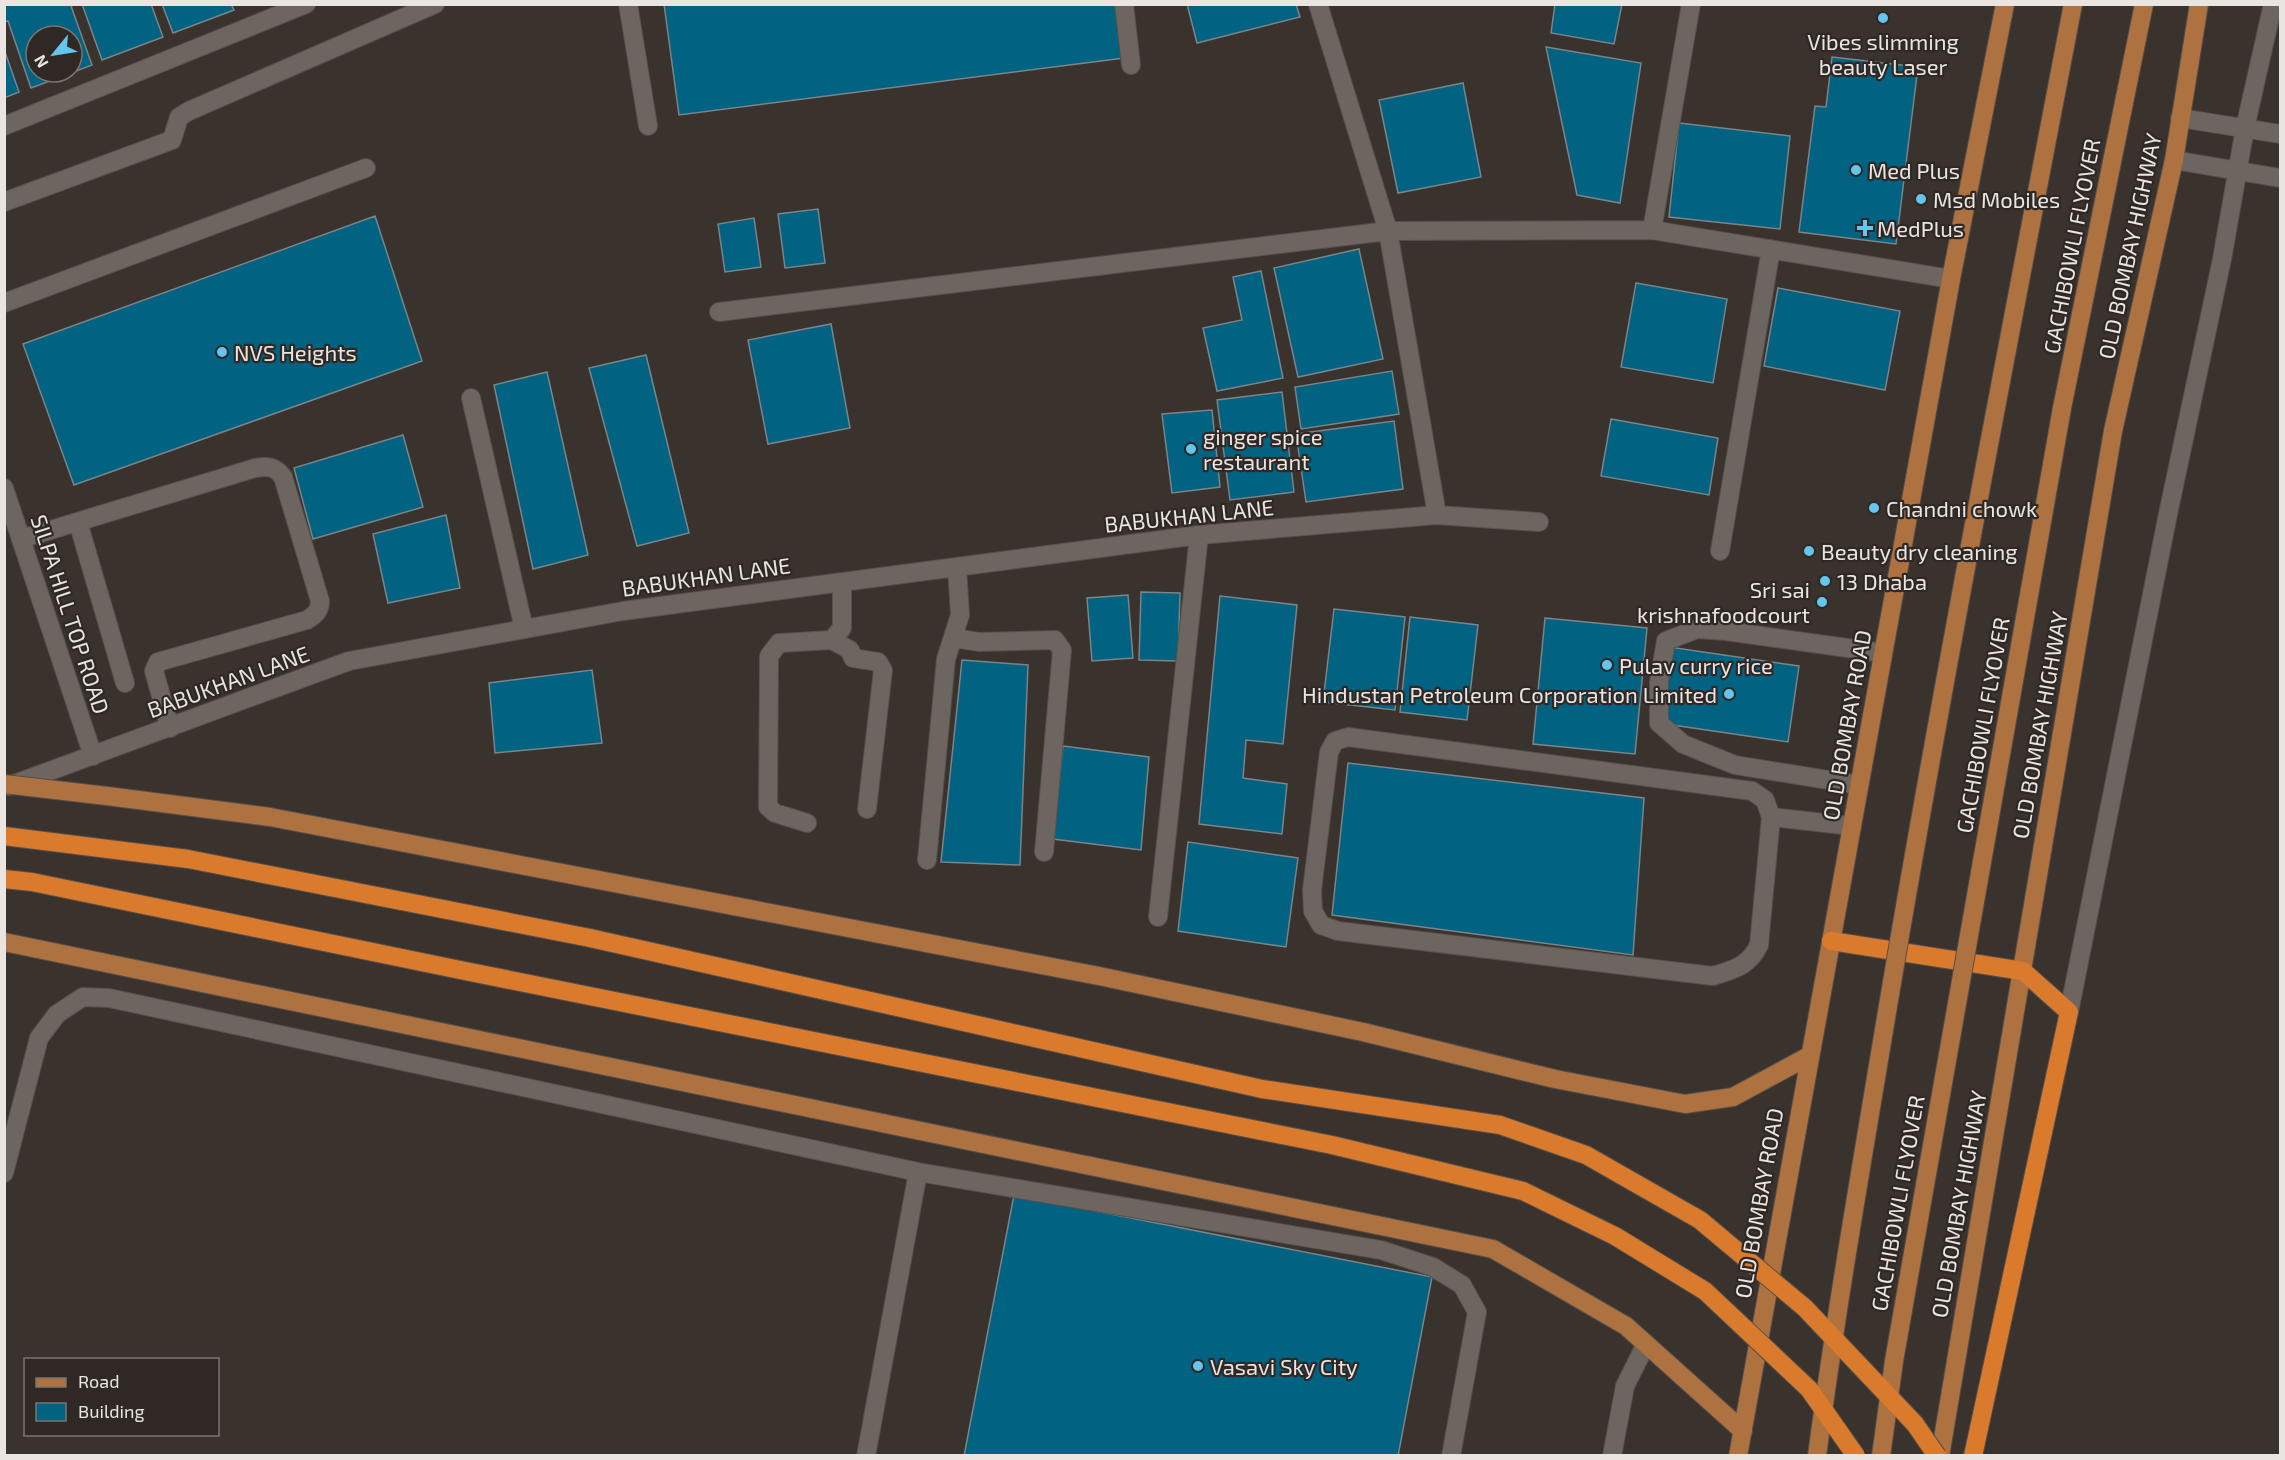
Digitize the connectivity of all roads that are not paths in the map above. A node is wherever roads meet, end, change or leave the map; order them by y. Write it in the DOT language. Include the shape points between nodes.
graph roads {
  1 [pos="306,4"];
  2 [pos="435,4"];
  3 [pos="628,4"];
  4 [pos="1124,4"];
  5 [pos="1318,4"];
  6 [pos="1691,4"];
  7 [pos="2005,4"];
  8 [pos="2073,4"];
  9 [pos="2144,4"];
  10 [pos="2199,4"];
  11 [pos="2273,4"];
  12 [pos="1131,65"];
  13 [pos="2180,118"];
  14 [pos="4,126"];
  15 [pos="648,126"];
  16 [pos="2246,128"];
  17 [pos="2280,134"];
  18 [pos="2174,160"];
  19 [pos="366,168"];
  20 [pos="2238,171"];
  21 [pos="2280,178"];
  22 [pos="4,202"];
  23 [pos="1652,230"];
  24 [pos="1388,231"];
  25 [pos="1771,249"];
  26 [pos="1951,279"];
  27 [pos="4,303"];
  28 [pos="719,312"];
  29 [pos="471,398"];
  30 [pos="4,488"];
  31 [pos="1437,515"];
  32 [pos="78,522"];
  33 [pos="1539,522"];
  34 [pos="1199,535"];
  35 [pos="21,539"];
  36 [pos="1720,551"];
  37 [pos="957,567"];
  38 [pos="842,583"];
  39 [pos="524,629"];
  40 [pos="954,639"];
  41 [pos="832,640"];
  42 [pos="1883,653"];
  43 [pos="125,683"];
  44 [pos="170,728"];
  45 [pos="93,756"];
  46 [pos="1859,785"];
  47 [pos="4,786"];
  48 [pos="867,809"];
  49 [pos="1771,817"];
  50 [pos="807,823"];
  51 [pos="1852,826"];
  52 [pos="4,836"];
  53 [pos="1044,852"];
  54 [pos="927,860"];
  55 [pos="4,879"];
  56 [pos="1158,917"];
  57 [pos="1830,941"];
  58 [pos="4,942"];
  59 [pos="2023,971"];
  60 [pos="2069,1012"];
  61 [pos="1809,1056"];
  62 [pos="918,1172"];
  63 [pos="4,1173"];
  64 [pos="1646,1344"];
  65 [pos="1743,1431"];
  66 [pos="866,1455"];
  67 [pos="1451,1455"];
  68 [pos="1612,1455"];
  69 [pos="1738,1455"];
  70 [pos="1817,1455"];
  71 [pos="1856,1455"];
  72 [pos="1881,1455"];
  73 [pos="1938,1455"];
  74 [pos="1972,1455"];
  1 -- 14 [label="street"];
  2 -- 22 [label="street" via="189,111 179,117 172,140"];
  3 -- 15 [label="street"];
  4 -- 12 [label="street"];
  5 -- 24 [label="street"];
  6 -- 23 [label="street"];
  7 -- 26 [label="main road, OLD BOMBAY ROAD"];
  8 -- 70 [label="main road, GACHIBOWLI FLYOVER, bridge" via="1909,882 1835,1323"];
  9 -- 72 [label="main road, GACHIBOWLI FLYOVER, bridge" via="2062,408 1896,1349"];
  10 -- 13 [label="main road, OLD BOMBAY HIGHWAY"];
  11 -- 16 [label="street"];
  13 -- 16 [label="street"];
  13 -- 18 [label="main road, OLD BOMBAY HIGHWAY"];
  16 -- 17 [label="street"];
  16 -- 20 [label="street"];
  18 -- 20 [label="street"];
  18 -- 59 [label="main road, OLD BOMBAY HIGHWAY" via="2113,431"];
  19 -- 27 [label="street"];
  20 -- 21 [label="street"];
  20 -- 60 [label="street"];
  23 -- 24 [label="street"];
  23 -- 25 [label="street"];
  24 -- 28 [label="street"];
  24 -- 31 [label="street"];
  25 -- 26 [label="street"];
  25 -- 36 [label="street"];
  26 -- 42 [label="main road, OLD BOMBAY ROAD"];
  29 -- 39 [label="street"];
  30 -- 35 [label="street, SILPA HILL TOP ROAD"];
  31 -- 33 [label="street, BABUKHAN LANE"];
  31 -- 34 [label="street, BABUKHAN LANE"];
  32 -- 35 [label="street"];
  32 -- 43 [label="street"];
  32 -- 44 [label="street" via="255,468 272,467 283,477 320,607 307,620 158,663 153,671"];
  34 -- 37 [label="street, BABUKHAN LANE"];
  34 -- 56 [label="street"];
  35 -- 45 [label="street, SILPA HILL TOP ROAD"];
  37 -- 38 [label="street, BABUKHAN LANE"];
  37 -- 40 [label="street" via="960,615"];
  38 -- 39 [label="street, BABUKHAN LANE" via="623,611"];
  38 -- 41 [label="street" via="842,628"];
  39 -- 44 [label="street, BABUKHAN LANE" via="350,662"];
  40 -- 53 [label="street" via="1055,640 1062,650"];
  40 -- 54 [label="street" via="946,659"];
  41 -- 48 [label="street" via="850,650 852,658 878,662 883,670"];
  41 -- 50 [label="street" via="779,643 769,656 768,807"];
  42 -- 46 [label="main road, OLD BOMBAY ROAD"];
  42 -- 46 [label="street" via="1696,629 1666,640 1659,682 1659,723 1683,744 1735,765"];
  44 -- 45 [label="street, BABUKHAN LANE"];
  45 -- 47 [label="street, BABUKHAN LANE"];
  46 -- 51 [label="main road, OLD BOMBAY ROAD"];
  47 -- 61 [label="main road, bridge" via="270,817 1099,976 1362,1032 1555,1079 1685,1104 1733,1097"];
  49 -- 49 [label="street" via="1766,800 1752,791 1348,737 1335,741 1329,752 1312,890 1313,911 1321,925 1338,931 1713,976 1752,959 1758,945"];
  49 -- 51 [label="street"];
  51 -- 57 [label="main road, OLD BOMBAY ROAD"];
  52 -- 73 [label="highway, bridge" via="188,859 590,938 1262,1089 1500,1125 1586,1155 1700,1220 1805,1308 1915,1424"];
  55 -- 71 [label="highway, bridge" via="1332,1145 1523,1191 1615,1236 1705,1291 1809,1389"];
  57 -- 59 [label="highway"];
  57 -- 61 [label="main road, OLD BOMBAY ROAD"];
  58 -- 64 [label="main road" via="1493,1249 1626,1326"];
  59 -- 60 [label="highway"];
  59 -- 73 [label="main road, OLD BOMBAY HIGHWAY"];
  60 -- 74 [label="highway"];
  61 -- 65 [label="main road, OLD BOMBAY ROAD"];
  62 -- 63 [label="street" via="121,1000 82,998 57,1014 39,1038"];
  62 -- 66 [label="street"];
  62 -- 67 [label="street" via="1381,1250 1433,1266 1462,1285 1478,1312"];
  64 -- 65 [label="main road"];
  64 -- 68 [label="street" via="1625,1386"];
  65 -- 69 [label="main road, OLD BOMBAY ROAD"];
}
